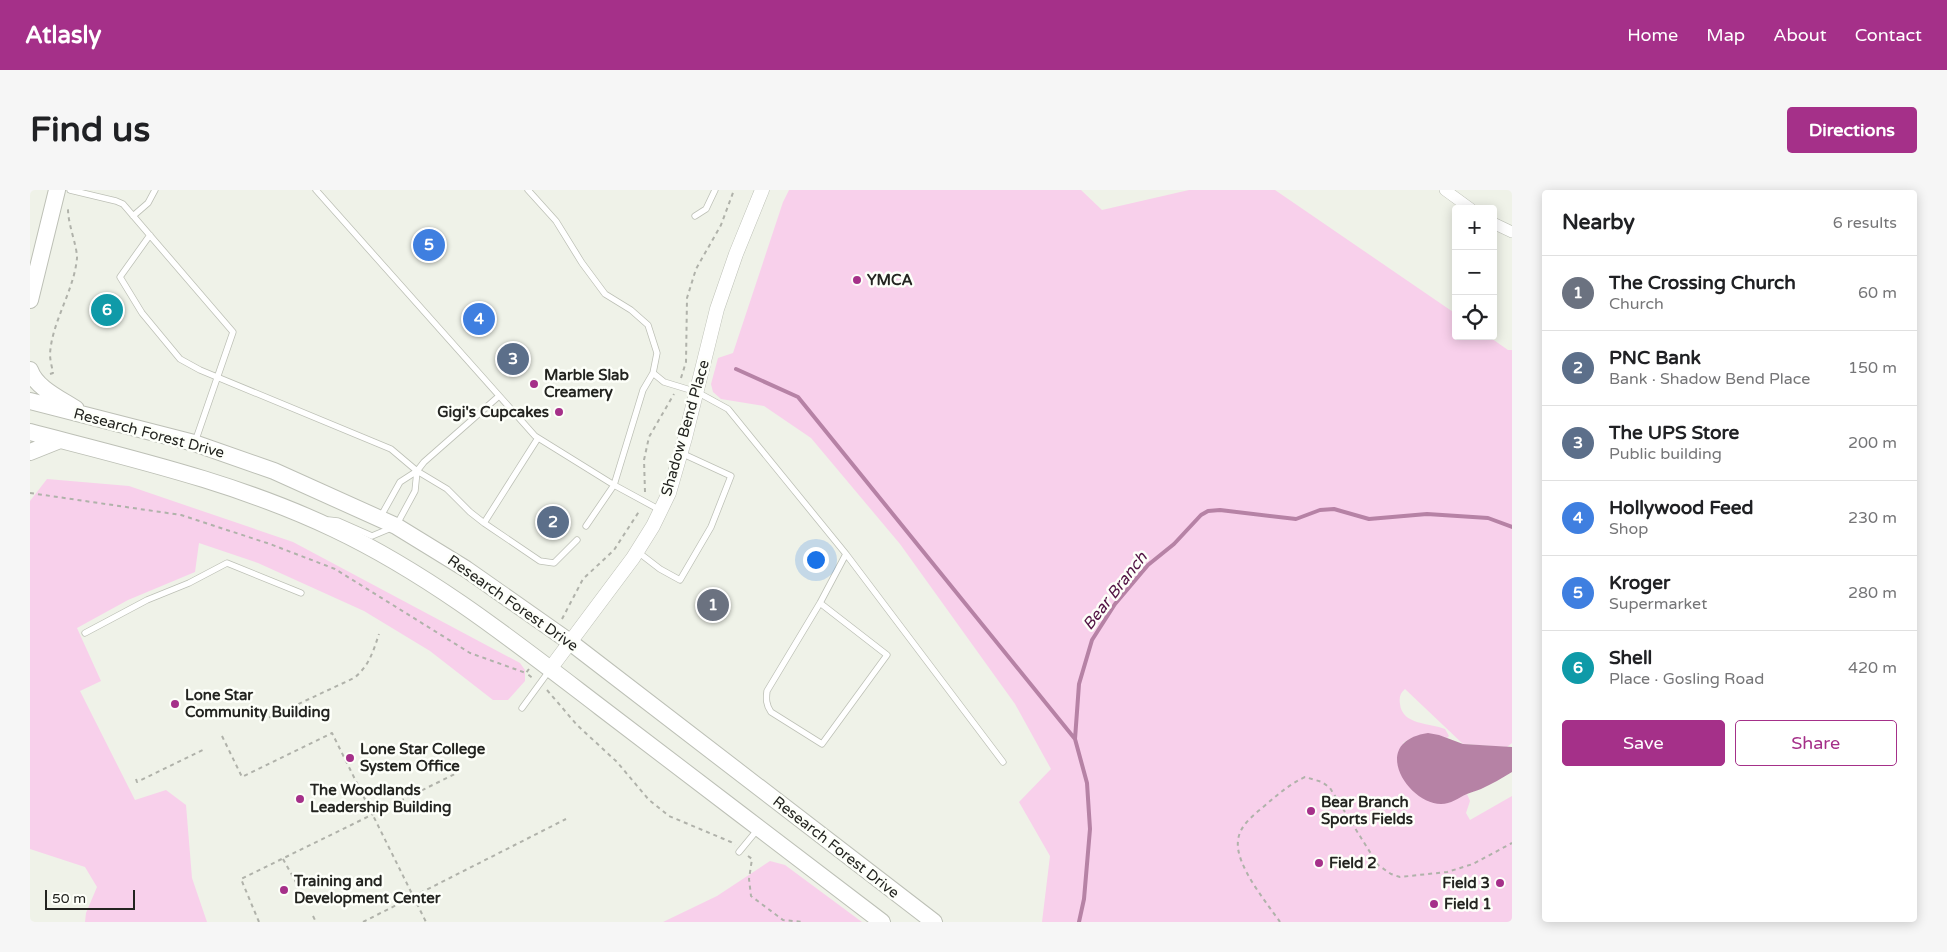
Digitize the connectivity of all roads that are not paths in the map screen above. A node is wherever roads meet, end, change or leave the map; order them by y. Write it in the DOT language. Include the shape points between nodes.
graph roads {
  1 [pos="66,190"];
  2 [pos="156,190"];
  3 [pos="316,190"];
  4 [pos="528,190"];
  5 [pos="715,190"];
  6 [pos="762,190"];
  7 [pos="1445,190"];
  8 [pos="1466,205"];
  9 [pos="133,216"];
  10 [pos="695,216"];
  11 [pos="1497,225"];
  12 [pos="1512,232"];
  13 [pos="150,235"];
  14 [pos="30,300"];
  15 [pos="31,372"];
  16 [pos="653,373"];
  17 [pos="217,376"];
  18 [pos="697,392"];
  19 [pos="499,396"];
  20 [pos="30,401"];
  21 [pos="86,416"];
  22 [pos="30,432"];
  23 [pos="538,438"];
  24 [pos="60,440"];
  25 [pos="194,443"];
  26 [pos="30,452"];
  27 [pos="681,453"];
  28 [pos="418,471"];
  29 [pos="614,485"];
  30 [pos="660,511"];
  31 [pos="309,518"];
  32 [pos="380,518"];
  33 [pos="484,522"];
  34 [pos="396,526"];
  35 [pos="586,526"];
  36 [pos="577,540"];
  37 [pos="637,551"];
  38 [pos="846,554"];
  39 [pos="301,593"];
  40 [pos="820,603"];
  41 [pos="85,633"];
  42 [pos="570,642"];
  43 [pos="550,669"];
  44 [pos="522,708"];
  45 [pos="1003,762"];
  46 [pos="759,828"];
  47 [pos="740,851"];
  48 [pos="882,922"];
  49 [pos="934,922"];
  1 -- 9 [label="lane" via="116,200"];
  1 -- 14 [label="main road"];
  2 -- 9 [label="lane" via="148,203"];
  3 -- 19 [label="lane"];
  4 -- 16 [label="lane" via="556,221 605,294 648,325 657,353"];
  5 -- 10 [label="lane" via="706,209"];
  6 -- 18 [label="street, Shadow Bend Place" via="720,300"];
  7 -- 8 [label="street"];
  9 -- 13 [label="lane"];
  11 -- 12 [label="street"];
  13 -- 17 [label="lane" via="233,332"];
  13 -- 17 [label="lane" via="120,277 142,313 180,359"];
  15 -- 21 [label="main road" via="43,386"];
  16 -- 18 [label="lane" via="664,382"];
  16 -- 29 [label="lane" via="643,390"];
  17 -- 25 [label="lane"];
  17 -- 28 [label="lane" via="382,444"];
  18 -- 27 [label="street, Shadow Bend Place"];
  18 -- 38 [label="lane" via="728,409"];
  19 -- 23 [label="lane"];
  19 -- 28 [label="lane" via="424,462"];
  20 -- 21 [label="main road, Research Forest Drive"];
  21 -- 25 [label="main road, Research Forest Drive"];
  22 -- 24 [label="main road, Research Forest Drive"];
  23 -- 29 [label="lane"];
  23 -- 33 [label="lane"];
  24 -- 26 [label="main road"];
  24 -- 31 [label="main road, Research Forest Drive" via="182,472"];
  25 -- 32 [label="main road, Research Forest Drive" via="274,471"];
  27 -- 30 [label="street, Shadow Bend Place"];
  27 -- 37 [label="lane" via="731,476 711,527 680,580"];
  28 -- 32 [label="lane" via="400,482"];
  28 -- 33 [label="lane" via="447,489"];
  28 -- 34 [label="lane" via="415,491"];
  29 -- 30 [label="lane"];
  29 -- 35 [label="lane"];
  30 -- 37 [label="street, Shadow Bend Place"];
  31 -- 34 [label="lane" via="338,521 372,536"];
  31 -- 43 [label="main road, Research Forest Drive" via="387,558 450,596"];
  32 -- 34 [label="main road, Research Forest Drive"];
  33 -- 36 [label="lane" via="540,561 554,563"];
  34 -- 42 [label="main road, Research Forest Drive" via="466,569"];
  37 -- 42 [label="street, Shadow Bend Place"];
  38 -- 40 [label="lane"];
  38 -- 45 [label="lane"];
  39 -- 41 [label="lane" via="227,563"];
  40 -- 40 [label="lane" via="767,691 766,699 771,712 822,744 887,655"];
  42 -- 43 [label="street, Shadow Bend Place"];
  42 -- 49 [label="main road, Research Forest Drive"];
  43 -- 44 [label="lane"];
  43 -- 46 [label="main road, Research Forest Drive"];
  46 -- 47 [label="lane"];
  46 -- 48 [label="main road, Research Forest Drive"];
}
